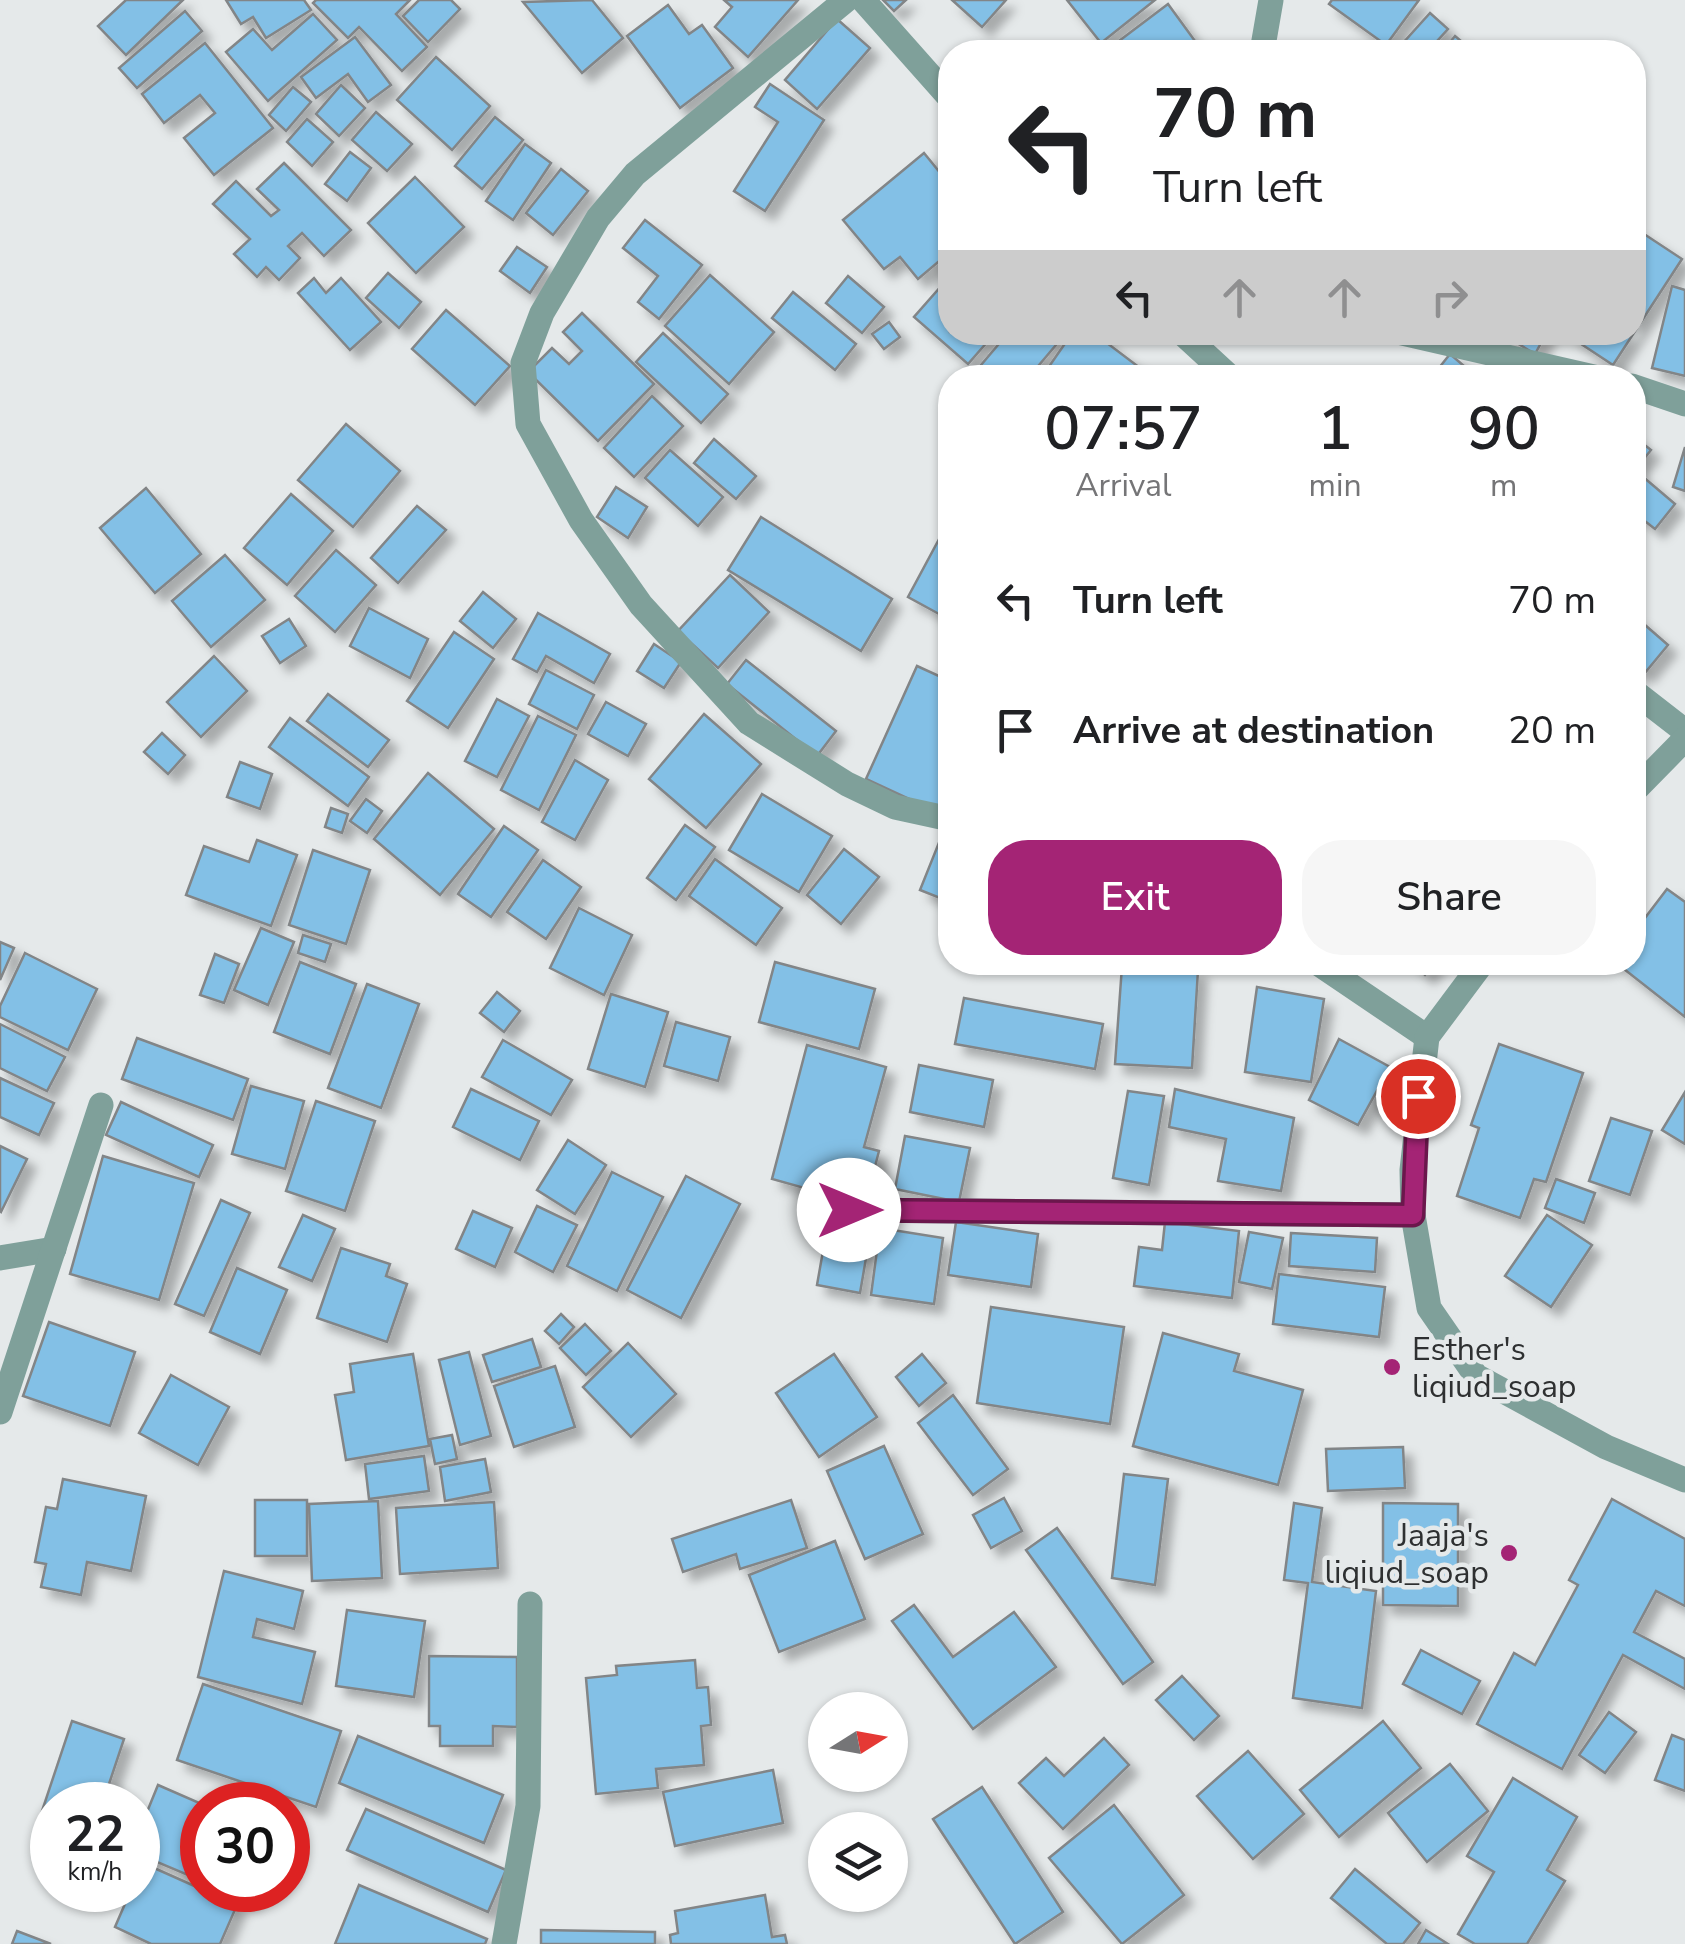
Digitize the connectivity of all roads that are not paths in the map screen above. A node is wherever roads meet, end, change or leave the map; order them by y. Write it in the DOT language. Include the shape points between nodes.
graph roads {
  1 [pos="846,0"];
  2 [pos="862,0"];
  3 [pos="1271,0"];
  4 [pos="1264,40"];
  5 [pos="938,85"];
  6 [pos="1195,345"];
  7 [pos="1455,345"];
  8 [pos="1217,365"];
  9 [pos="1541,365"];
  10 [pos="1646,391"];
  11 [pos="1685,404"];
  12 [pos="1646,701"];
  13 [pos="1685,731"];
  14 [pos="1685,739"];
  15 [pos="1646,779"];
  16 [pos="938,817"];
  17 [pos="1336,975"];
  18 [pos="1473,975"];
  19 [pos="1427,1036"];
  20 [pos="101,1104"];
  21 [pos="849,1210"];
  22 [pos="1413,1215"];
  23 [pos="54,1249"];
  24 [pos="0,1258"];
  25 [pos="0,1412"];
  26 [pos="1685,1480"];
  27 [pos="530,1604"];
  28 [pos="504,1944"];
  1 -- 16 [label="street" via="634,174 598,218 542,313 523,363 528,424 641,606 749,723 846,784"];
  2 -- 5 [label="street"];
  3 -- 4 [label="street"];
  6 -- 8 [label="street"];
  7 -- 9 [label="street"];
  10 -- 11 [label="street"];
  12 -- 13 [label="street"];
  14 -- 15 [label="street"];
  17 -- 19 [label="street"];
  18 -- 19 [label="street"];
  19 -- 22 [label="street"];
  20 -- 23 [label="street"];
  21 -- 22 [label="street"];
  22 -- 26 [label="street" via="1429,1308 1476,1376 1606,1447"];
  23 -- 24 [label="street"];
  23 -- 25 [label="street"];
  27 -- 28 [label="street" via="528,1806"];
}
